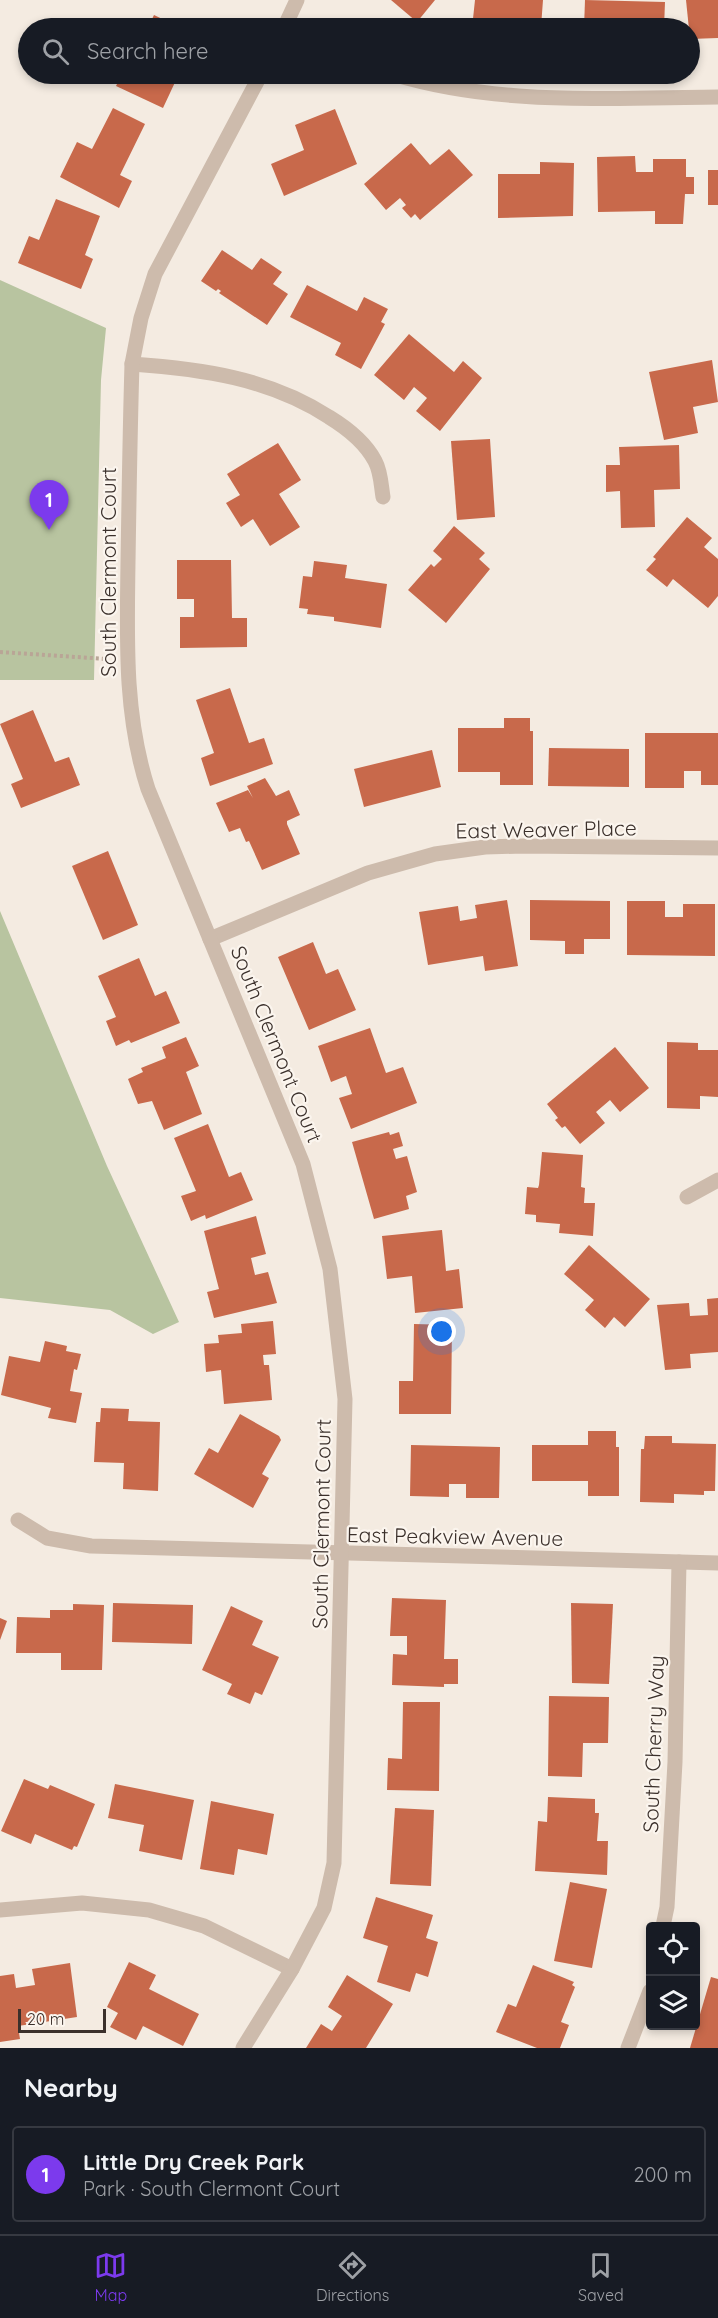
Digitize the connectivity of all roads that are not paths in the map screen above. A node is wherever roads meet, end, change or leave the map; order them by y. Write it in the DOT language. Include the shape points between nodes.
graph roads {
  1 [pos="297,0"];
  2 [pos="289,18"];
  3 [pos="256,84"];
  4 [pos="434,84"];
  5 [pos="718,97"];
  6 [pos="132,364"];
  7 [pos="383,496"];
  8 [pos="718,848"];
  9 [pos="210,939"];
  10 [pos="718,1180"];
  11 [pos="687,1197"];
  12 [pos="18,1520"];
  13 [pos="342,1554"];
  14 [pos="679,1562"];
  15 [pos="718,1563"];
  16 [pos="0,1910"];
  17 [pos="664,1922"];
  18 [pos="292,1969"];
  19 [pos="646,2003"];
  20 [pos="243,2048"];
  21 [pos="628,2048"];
  1 -- 2 [label="street"];
  3 -- 6 [label="street, South Clermont Court" via="155,274"];
  4 -- 5 [label="street" via="545,99"];
  6 -- 7 [label="street" via="176,367 246,380 311,405 342,425 369,451 376,463"];
  6 -- 9 [label="street, South Clermont Court" via="127,660 130,712 148,789"];
  8 -- 9 [label="street, East Weaver Place" via="523,846 435,854 368,873"];
  9 -- 13 [label="street, South Clermont Court" via="303,1164 330,1269 345,1399"];
  10 -- 11 [label="street"];
  12 -- 13 [label="street, East Peakview Avenue" via="47,1538 91,1546"];
  13 -- 14 [label="street, East Peakview Avenue"];
  13 -- 18 [label="street, South Clermont Court" via="334,1863 324,1908"];
  14 -- 15 [label="street, East Peakview Avenue"];
  14 -- 17 [label="street, South Cherry Way" via="675,1762"];
  16 -- 18 [label="street" via="82,1903 149,1910 204,1926"];
  18 -- 20 [label="street, South Clermont Court"];
  19 -- 21 [label="street"];
}
